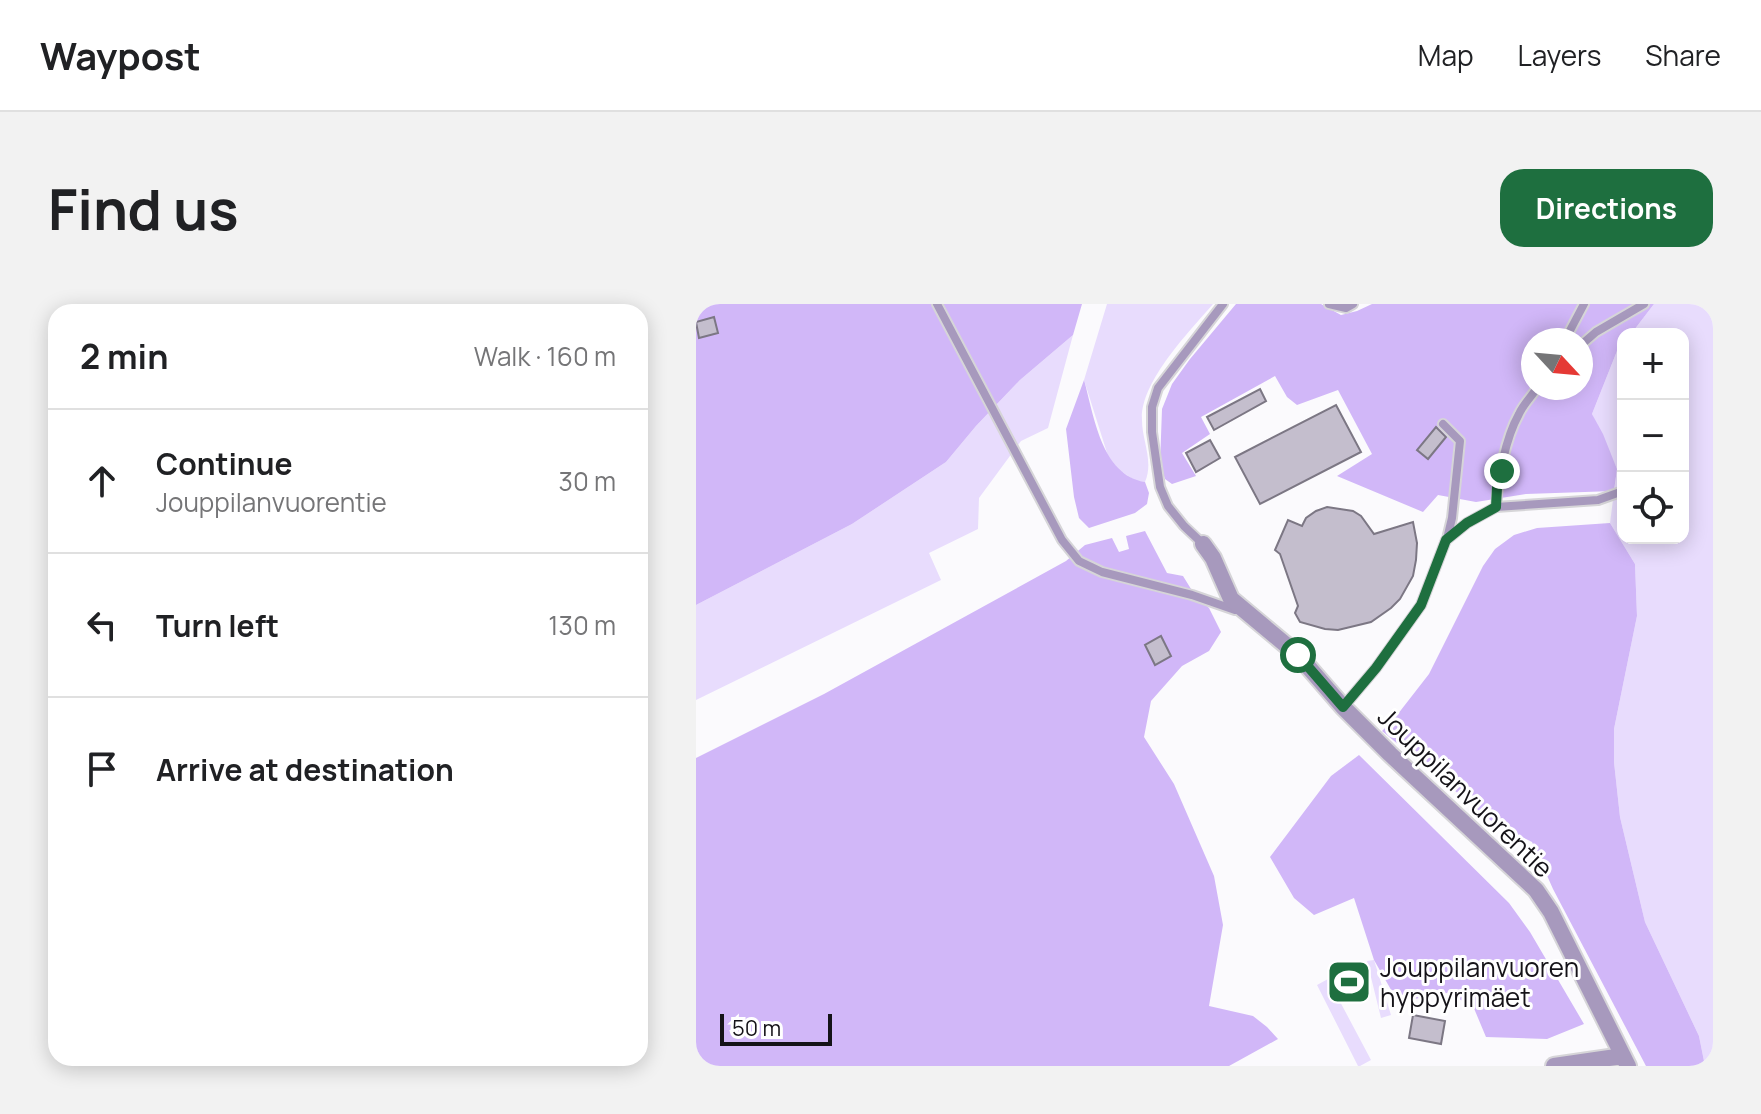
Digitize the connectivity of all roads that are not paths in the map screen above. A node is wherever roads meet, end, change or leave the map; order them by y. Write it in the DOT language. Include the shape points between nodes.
graph roads {
  1 [pos="937,304"];
  2 [pos="1223,304"];
  3 [pos="1329,304"];
  4 [pos="1353,304"];
  5 [pos="1584,304"];
  6 [pos="1644,304"];
  7 [pos="1571,328"];
  8 [pos="1593,335"];
  9 [pos="1528,400"];
  10 [pos="1443,424"];
  11 [pos="1617,493"];
  12 [pos="1496,507"];
  13 [pos="1446,540"];
  14 [pos="1203,544"];
  15 [pos="1244,609"];
  16 [pos="1343,707"];
  17 [pos="1625,1061"];
  18 [pos="1554,1066"];
  1 -- 15 [label="lane" via="1062,540 1079,561 1102,572"];
  2 -- 14 [label="lane" via="1158,388 1152,407 1160,487 1168,506"];
  3 -- 4 [label="lane"];
  5 -- 7 [label="lane"];
  6 -- 8 [label="lane"];
  9 -- 12 [label="lane" via="1508,438"];
  10 -- 13 [label="lane" via="1460,441"];
  11 -- 12 [label="lane" via="1598,500"];
  12 -- 13 [label="lane"];
  13 -- 16 [label="lane" via="1421,605"];
  14 -- 15 [label="street, Jouppilanvuorentie" via="1231,599"];
  15 -- 16 [label="street, Jouppilanvuorentie" via="1298,655"];
  16 -- 17 [label="street, Jouppilanvuorentie" via="1536,890"];
  17 -- 18 [label="street"];
}
